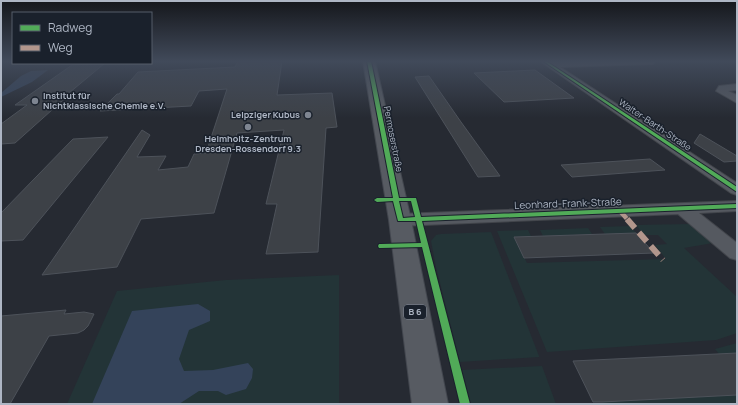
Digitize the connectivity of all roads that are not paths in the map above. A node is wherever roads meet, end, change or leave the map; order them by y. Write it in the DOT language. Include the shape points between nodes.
graph roads {
  1 [pos="373,80"];
  2 [pos="572,80"];
  3 [pos="737,87"];
  4 [pos="737,100"];
  5 [pos="737,190"];
  6 [pos="737,206"];
  7 [pos="683,209"];
  8 [pos="400,220"];
  9 [pos="737,253"];
  10 [pos="430,404"];
  1 -- 8 [label="main road, Permoserstraße / B 6"];
  2 -- 5 [label="street, Walter-Barth-Straße"];
  3 -- 4 [label="street" via="723,88 721,91"];
  6 -- 7 [label="street, Leonhard-Frank-Straße"];
  7 -- 8 [label="street, Leonhard-Frank-Straße"];
  7 -- 9 [label="street"];
  8 -- 10 [label="main road, Permoserstraße / B 6"];
}
